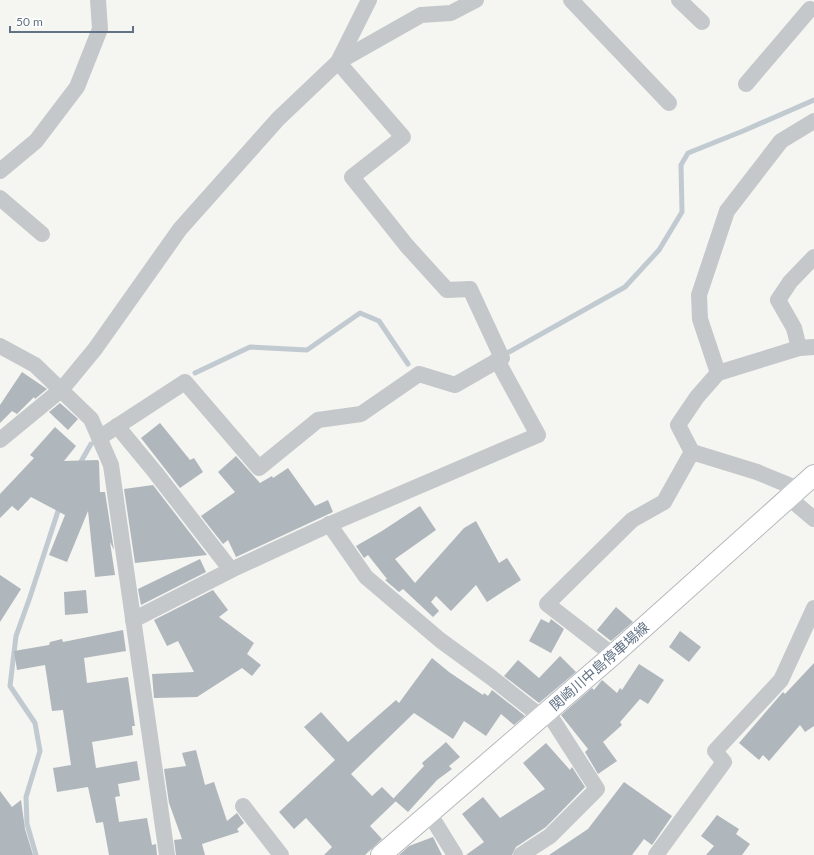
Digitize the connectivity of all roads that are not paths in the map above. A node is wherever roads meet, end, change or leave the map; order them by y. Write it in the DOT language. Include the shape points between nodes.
graph roads {
  1 [pos="98,0"];
  2 [pos="369,0"];
  3 [pos="476,0"];
  4 [pos="571,0"];
  5 [pos="679,0"];
  6 [pos="808,8"];
  7 [pos="702,22"];
  8 [pos="338,62"];
  9 [pos="746,84"];
  10 [pos="668,103"];
  11 [pos="814,121"];
  12 [pos="0,170"];
  13 [pos="0,198"];
  14 [pos="42,234"];
  15 [pos="814,257"];
  16 [pos="0,346"];
  17 [pos="807,347"];
  18 [pos="497,360"];
  19 [pos="718,373"];
  20 [pos="62,389"];
  21 [pos="117,426"];
  22 [pos="100,438"];
  23 [pos="0,440"];
  24 [pos="692,452"];
  25 [pos="814,475"];
  26 [pos="794,494"];
  27 [pos="814,519"];
  28 [pos="329,524"];
  29 [pos="230,570"];
  30 [pos="814,608"];
  31 [pos="133,620"];
  32 [pos="613,655"];
  33 [pos="544,713"];
  34 [pos="243,806"];
  35 [pos="429,813"];
  36 [pos="167,855"];
  37 [pos="281,855"];
  38 [pos="381,855"];
  39 [pos="455,855"];
  40 [pos="521,855"];
  41 [pos="656,855"];
  1 -- 12 [label="street" via="100,29 77,87 36,141"];
  2 -- 8 [label="street"];
  3 -- 8 [label="street" via="451,13 421,15"];
  4 -- 10 [label="street"];
  5 -- 7 [label="street"];
  6 -- 9 [label="street"];
  8 -- 18 [label="street" via="403,137 352,177 407,246 447,290 470,289 502,358"];
  8 -- 20 [label="street" via="278,119 180,229 95,349"];
  11 -- 19 [label="street" via="781,141 727,211 699,295 700,319"];
  13 -- 14 [label="street"];
  15 -- 17 [label="street" via="790,282 778,300"];
  16 -- 20 [label="street" via="35,365"];
  17 -- 19 [label="street"];
  18 -- 21 [label="street" via="455,385 419,374 361,414 318,420 260,468 185,382"];
  18 -- 28 [label="street" via="538,435"];
  19 -- 24 [label="street" via="697,397 678,425"];
  20 -- 22 [label="street" via="91,419"];
  20 -- 23 [label="street"];
  21 -- 22 [label="street"];
  21 -- 29 [label="street"];
  22 -- 31 [label="street" via="111,465"];
  24 -- 26 [label="street" via="757,472"];
  24 -- 32 [label="street" via="664,502 632,520 547,604"];
  25 -- 26 [label="main road, 関崎川中島停車場線"];
  26 -- 27 [label="street"];
  26 -- 32 [label="main road, 関崎川中島停車場線"];
  28 -- 29 [label="street"];
  28 -- 33 [label="street" via="366,577 440,640"];
  29 -- 31 [label="street"];
  30 -- 41 [label="street" via="781,680 715,751 724,762"];
  31 -- 36 [label="street"];
  32 -- 33 [label="main road, 関崎川中島停車場線"];
  33 -- 35 [label="main road, 関崎川中島停車場線"];
  33 -- 40 [label="street" via="597,789 550,836"];
  34 -- 37 [label="street"];
  35 -- 38 [label="main road, 関崎川中島停車場線"];
  35 -- 39 [label="street"];
}
